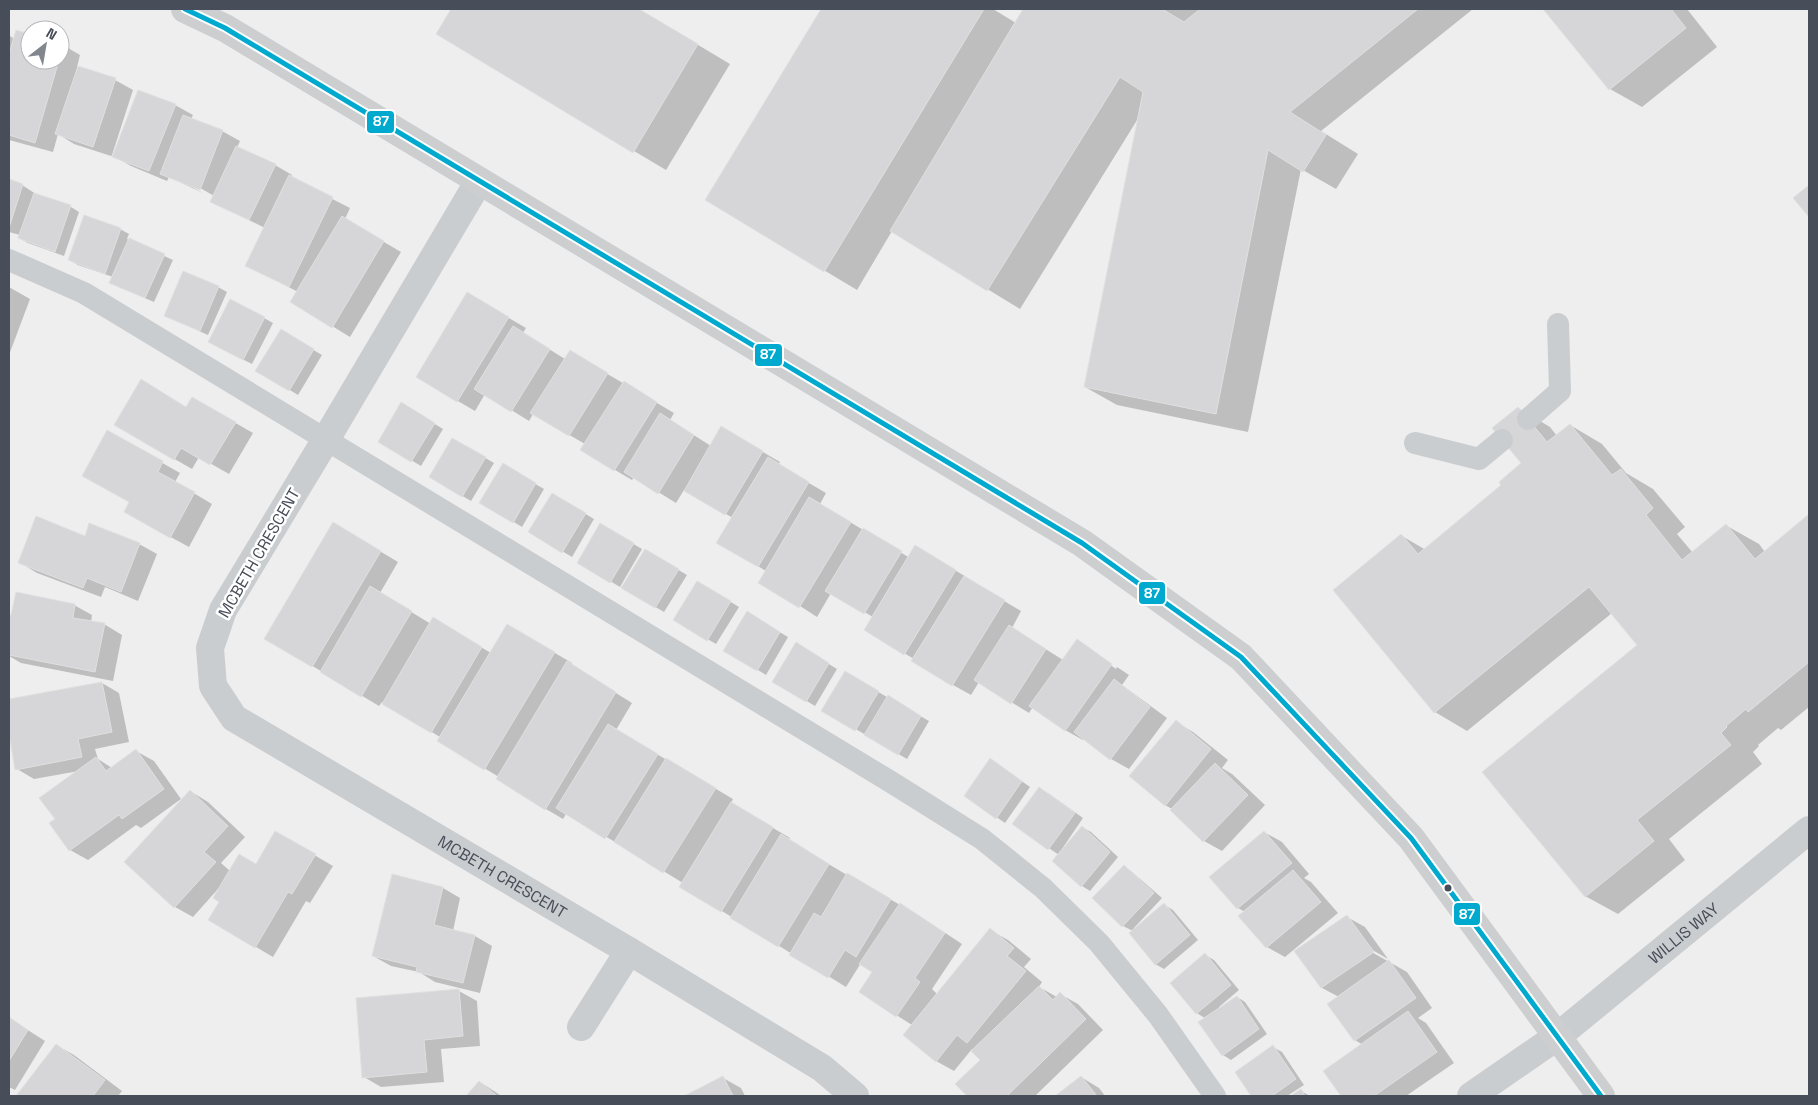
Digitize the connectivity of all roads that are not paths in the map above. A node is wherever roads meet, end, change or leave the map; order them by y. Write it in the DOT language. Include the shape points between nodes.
graph roads {
  1 [pos="185,9"];
  2 [pos="479,181"];
  3 [pos="9,260"];
  4 [pos="1558,324"];
  5 [pos="1528,419"];
  6 [pos="1502,440"];
  7 [pos="326,441"];
  8 [pos="1415,443"];
  9 [pos="1809,830"];
  10 [pos="629,951"];
  11 [pos="581,1027"];
  12 [pos="1558,1036"];
  13 [pos="855,1096"];
  14 [pos="1214,1096"];
  15 [pos="1471,1096"];
  16 [pos="1601,1096"];
  1 -- 2 [label="street" via="225,28"];
  2 -- 7 [label="street, MCBETH CRESCENT"];
  2 -- 12 [label="street" via="1082,543 1241,657 1410,838"];
  3 -- 7 [label="lane" via="84,293"];
  4 -- 5 [label="lane" via="1560,391"];
  6 -- 8 [label="lane" via="1479,459"];
  7 -- 10 [label="street, MCBETH CRESCENT" via="223,610 210,648 213,686 234,718"];
  7 -- 14 [label="lane" via="982,839 1043,888 1099,942 1158,1015"];
  9 -- 12 [label="street, WILLIS WAY"];
  10 -- 11 [label="street"];
  10 -- 13 [label="street, MCBETH CRESCENT" via="822,1068"];
  12 -- 15 [label="street, WILLIS WAY"];
  12 -- 16 [label="street"];
}
